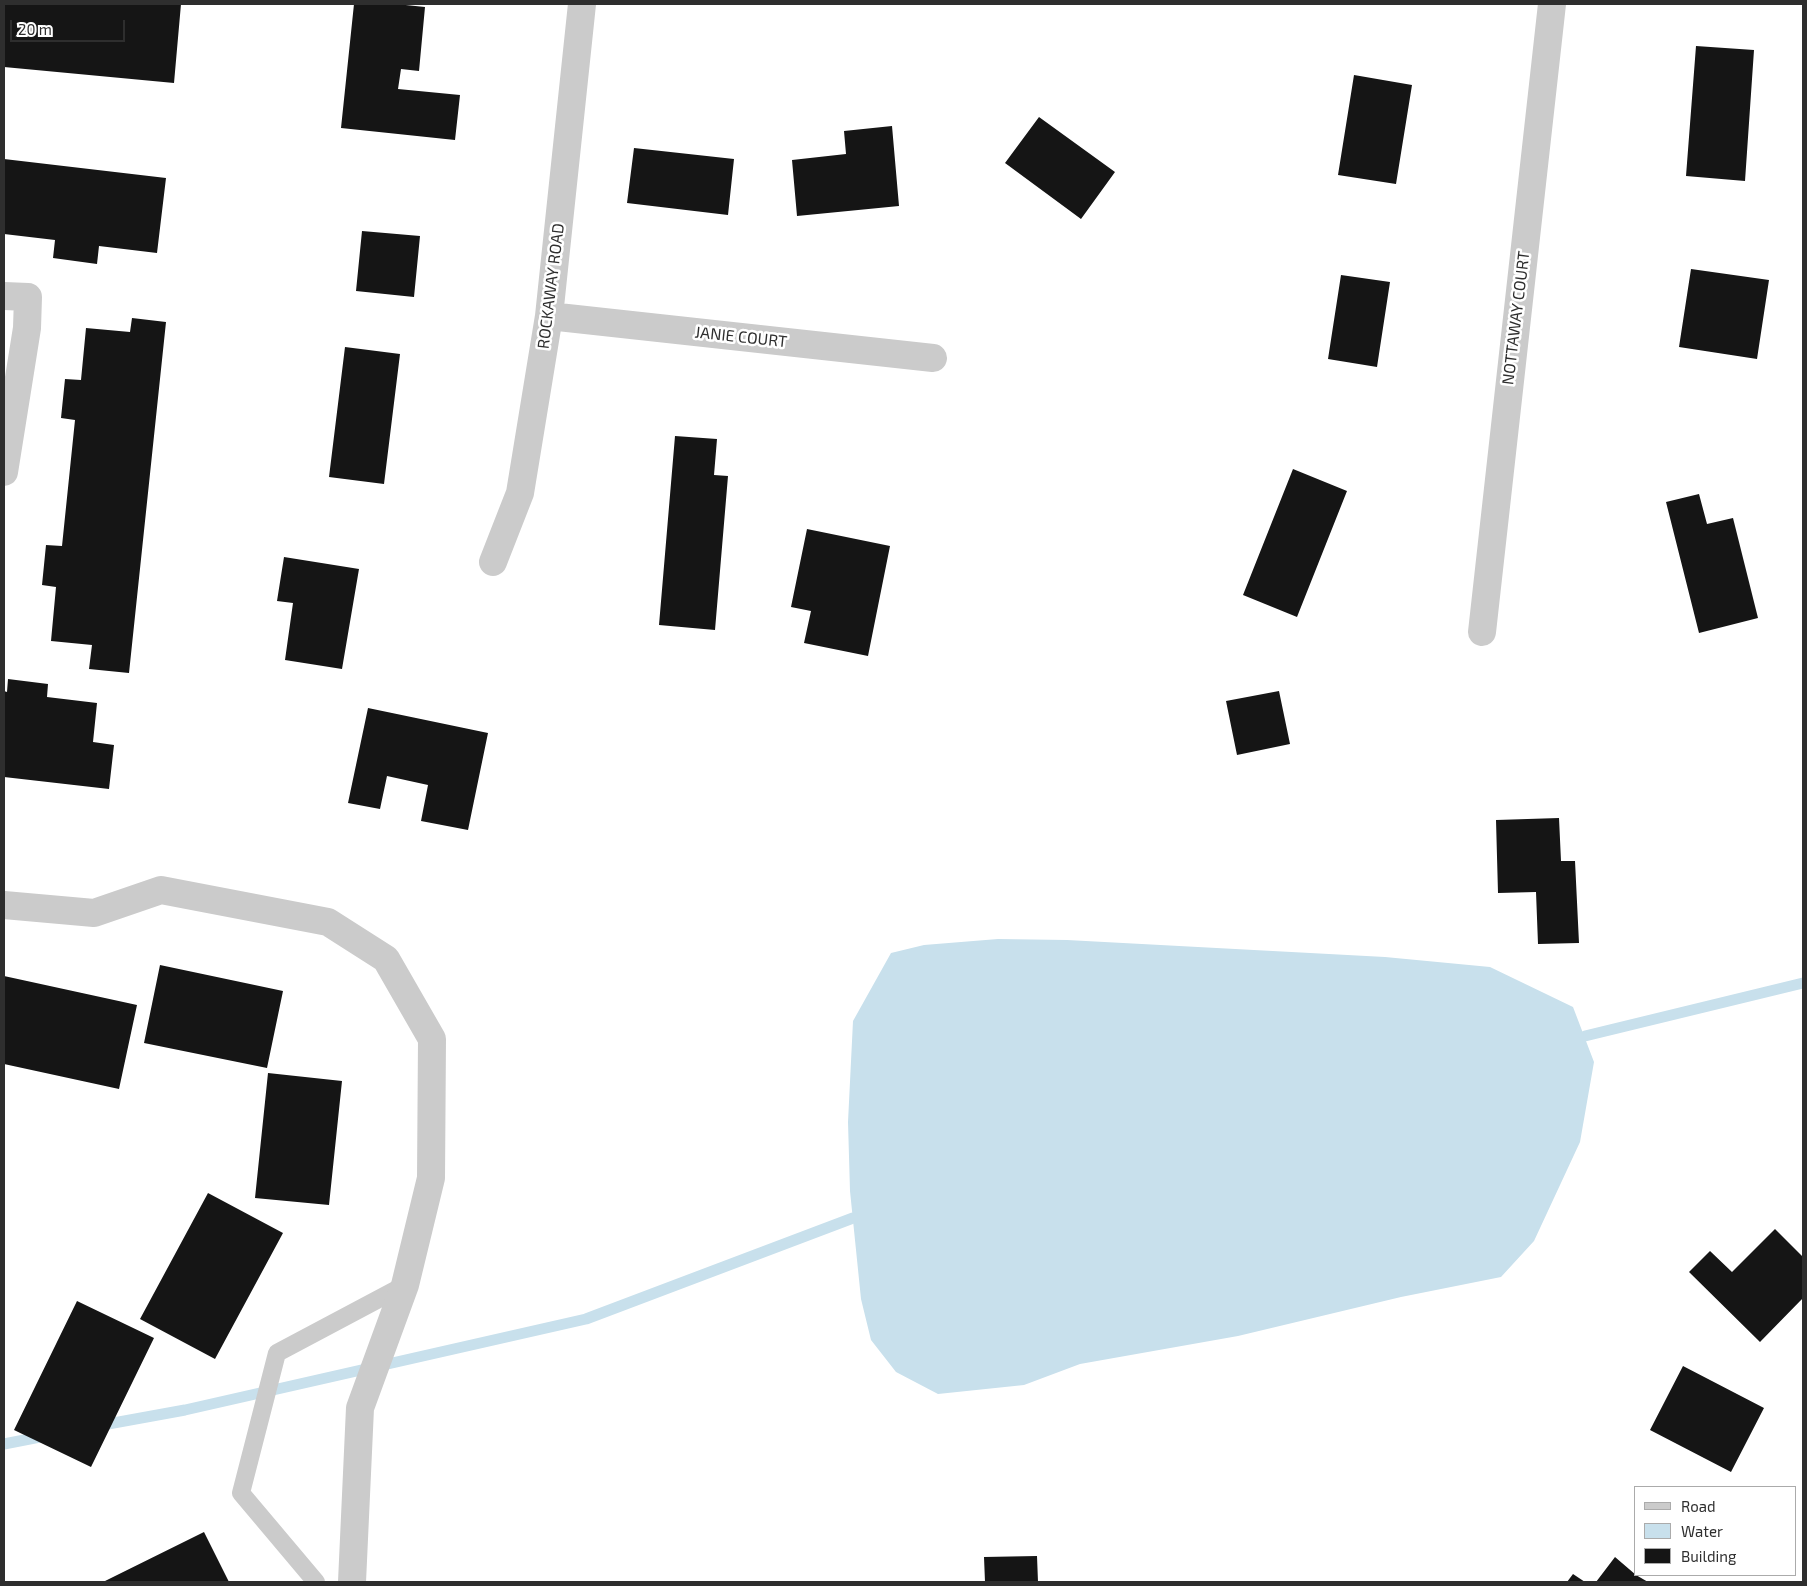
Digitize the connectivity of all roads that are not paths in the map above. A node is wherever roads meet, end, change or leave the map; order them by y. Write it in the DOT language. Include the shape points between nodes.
graph roads {
  1 [pos="582,4"];
  2 [pos="1552,4"];
  3 [pos="4,296"];
  4 [pos="549,316"];
  5 [pos="933,358"];
  6 [pos="4,472"];
  7 [pos="493,562"];
  8 [pos="1482,632"];
  9 [pos="4,905"];
  10 [pos="405,1285"];
  11 [pos="316,1582"];
  12 [pos="352,1582"];
  1 -- 4 [label="street, ROCKAWAY ROAD"];
  2 -- 8 [label="street, NOTTAWAY COURT"];
  3 -- 6 [label="street" via="28,298 27,328"];
  4 -- 5 [label="street, JANIE COURT"];
  4 -- 7 [label="street, ROCKAWAY ROAD" via="520,493"];
  9 -- 10 [label="street" via="94,913 161,890 328,922 386,959 432,1039 431,1178"];
  10 -- 11 [label="lane" via="278,1353 241,1493"];
  10 -- 12 [label="street" via="360,1408"];
}
